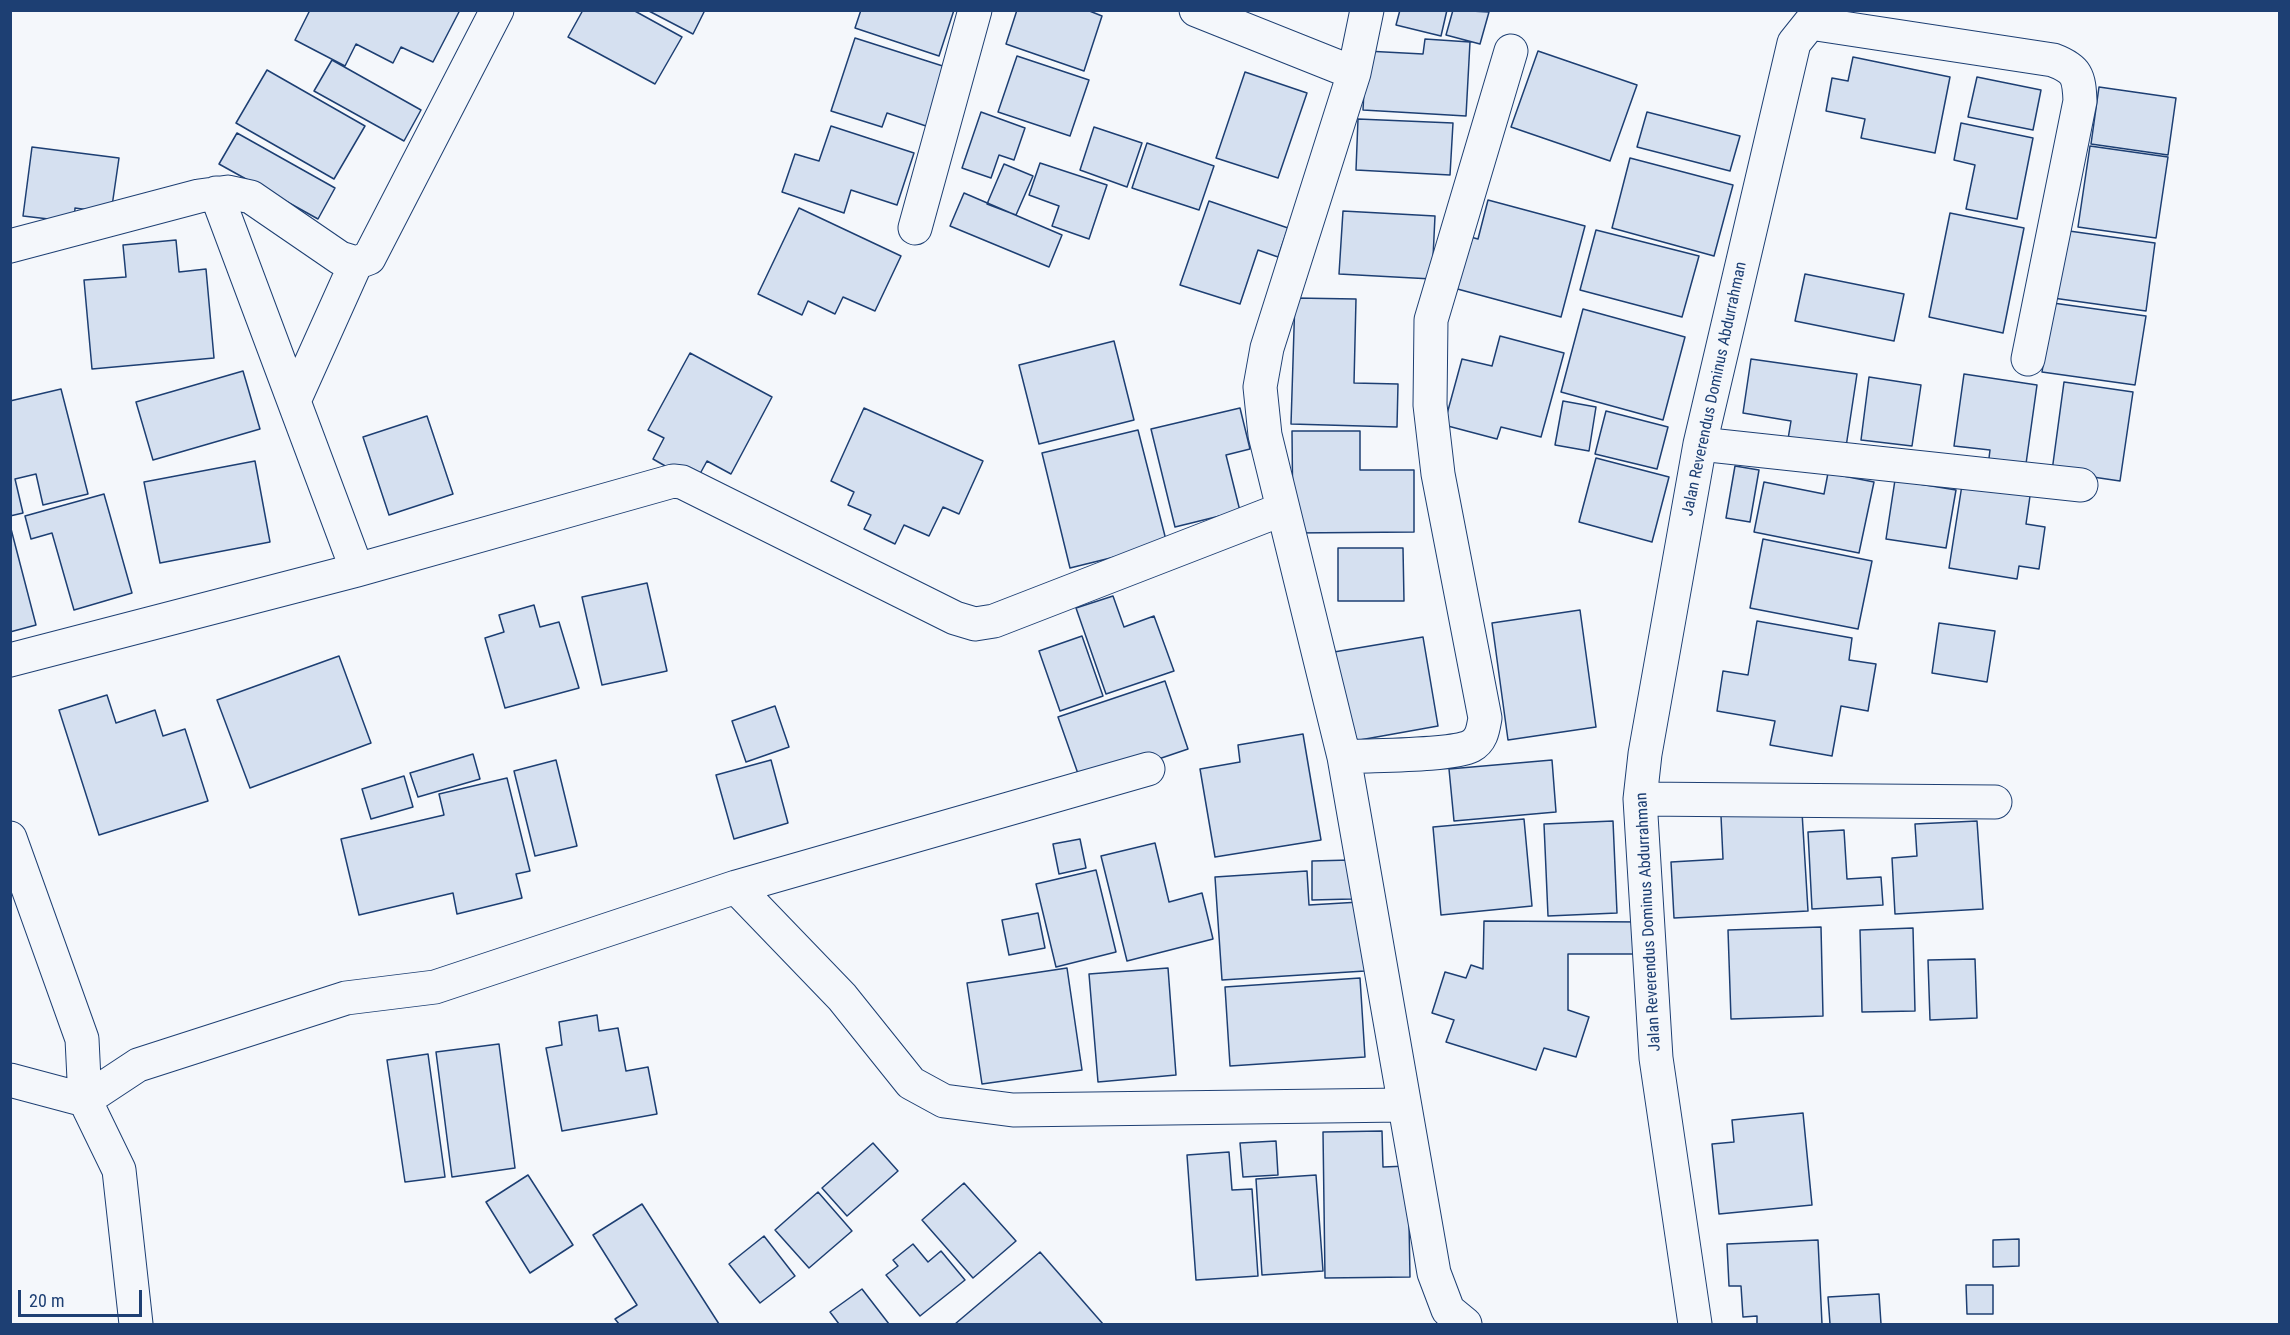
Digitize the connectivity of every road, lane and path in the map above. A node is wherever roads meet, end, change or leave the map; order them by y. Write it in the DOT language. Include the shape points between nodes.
graph roads {
  1 [pos="497,10"];
  2 [pos="975,10"];
  3 [pos="1196,10"];
  4 [pos="1367,10"];
  5 [pos="1240,19"];
  6 [pos="1511,51"];
  7 [pos="1354,73"];
  8 [pos="216,193"];
  9 [pos="915,228"];
  10 [pos="10,246"];
  11 [pos="356,263"];
  12 [pos="2028,359"];
  13 [pos="294,401"];
  14 [pos="1700,444"];
  15 [pos="2081,485"];
  16 [pos="1282,509"];
  17 [pos="357,570"];
  18 [pos="10,660"];
  19 [pos="1344,757"];
  20 [pos="1148,769"];
  21 [pos="1640,799"];
  22 [pos="1995,802"];
  23 [pos="10,838"];
  24 [pos="736,886"];
  25 [pos="10,1080"];
  26 [pos="86,1100"];
  27 [pos="1403,1105"];
  28 [pos="136,1324"];
  29 [pos="1465,1324"];
  30 [pos="1695,1324"];
  1 -- 11 [label="street" via="380,239 369,258"];
  2 -- 9 [label="street"];
  3 -- 5 [label="street"];
  4 -- 7 [label="street"];
  5 -- 7 [label="street"];
  6 -- 19 [label="street" via="1431,320 1430,405 1438,474 1485,718 1481,736 1471,746 1449,751"];
  7 -- 16 [label="street" via="1267,348 1260,387 1265,435"];
  8 -- 10 [label="street"];
  8 -- 11 [label="street" via="251,197 340,258"];
  8 -- 13 [label="street"];
  11 -- 13 [label="street"];
  12 -- 14 [label="street, Jalan Reverendus Dominus Abdurrahman" via="2080,101 2079,80 2069,66 2053,60 1810,23 1794,43"];
  13 -- 17 [label="street"];
  14 -- 15 [label="street"];
  14 -- 21 [label="street, Jalan Reverendus Dominus Abdurrahman"];
  16 -- 17 [label="street" via="984,624 955,618 682,482 673,481"];
  16 -- 19 [label="street"];
  17 -- 18 [label="street"];
  19 -- 27 [label="street"];
  20 -- 24 [label="street"];
  21 -- 22 [label="street"];
  21 -- 30 [label="street, Jalan Reverendus Dominus Abdurrahman" via="1656,1058"];
  23 -- 26 [label="street" via="82,1039"];
  24 -- 26 [label="street" via="435,987 346,998 149,1061"];
  24 -- 27 [label="street" via="842,997 911,1083 944,1101 1013,1110"];
  25 -- 26 [label="street"];
  26 -- 28 [label="street" via="119,1170"];
  27 -- 29 [label="street" via="1434,1273 1448,1310"];
}
